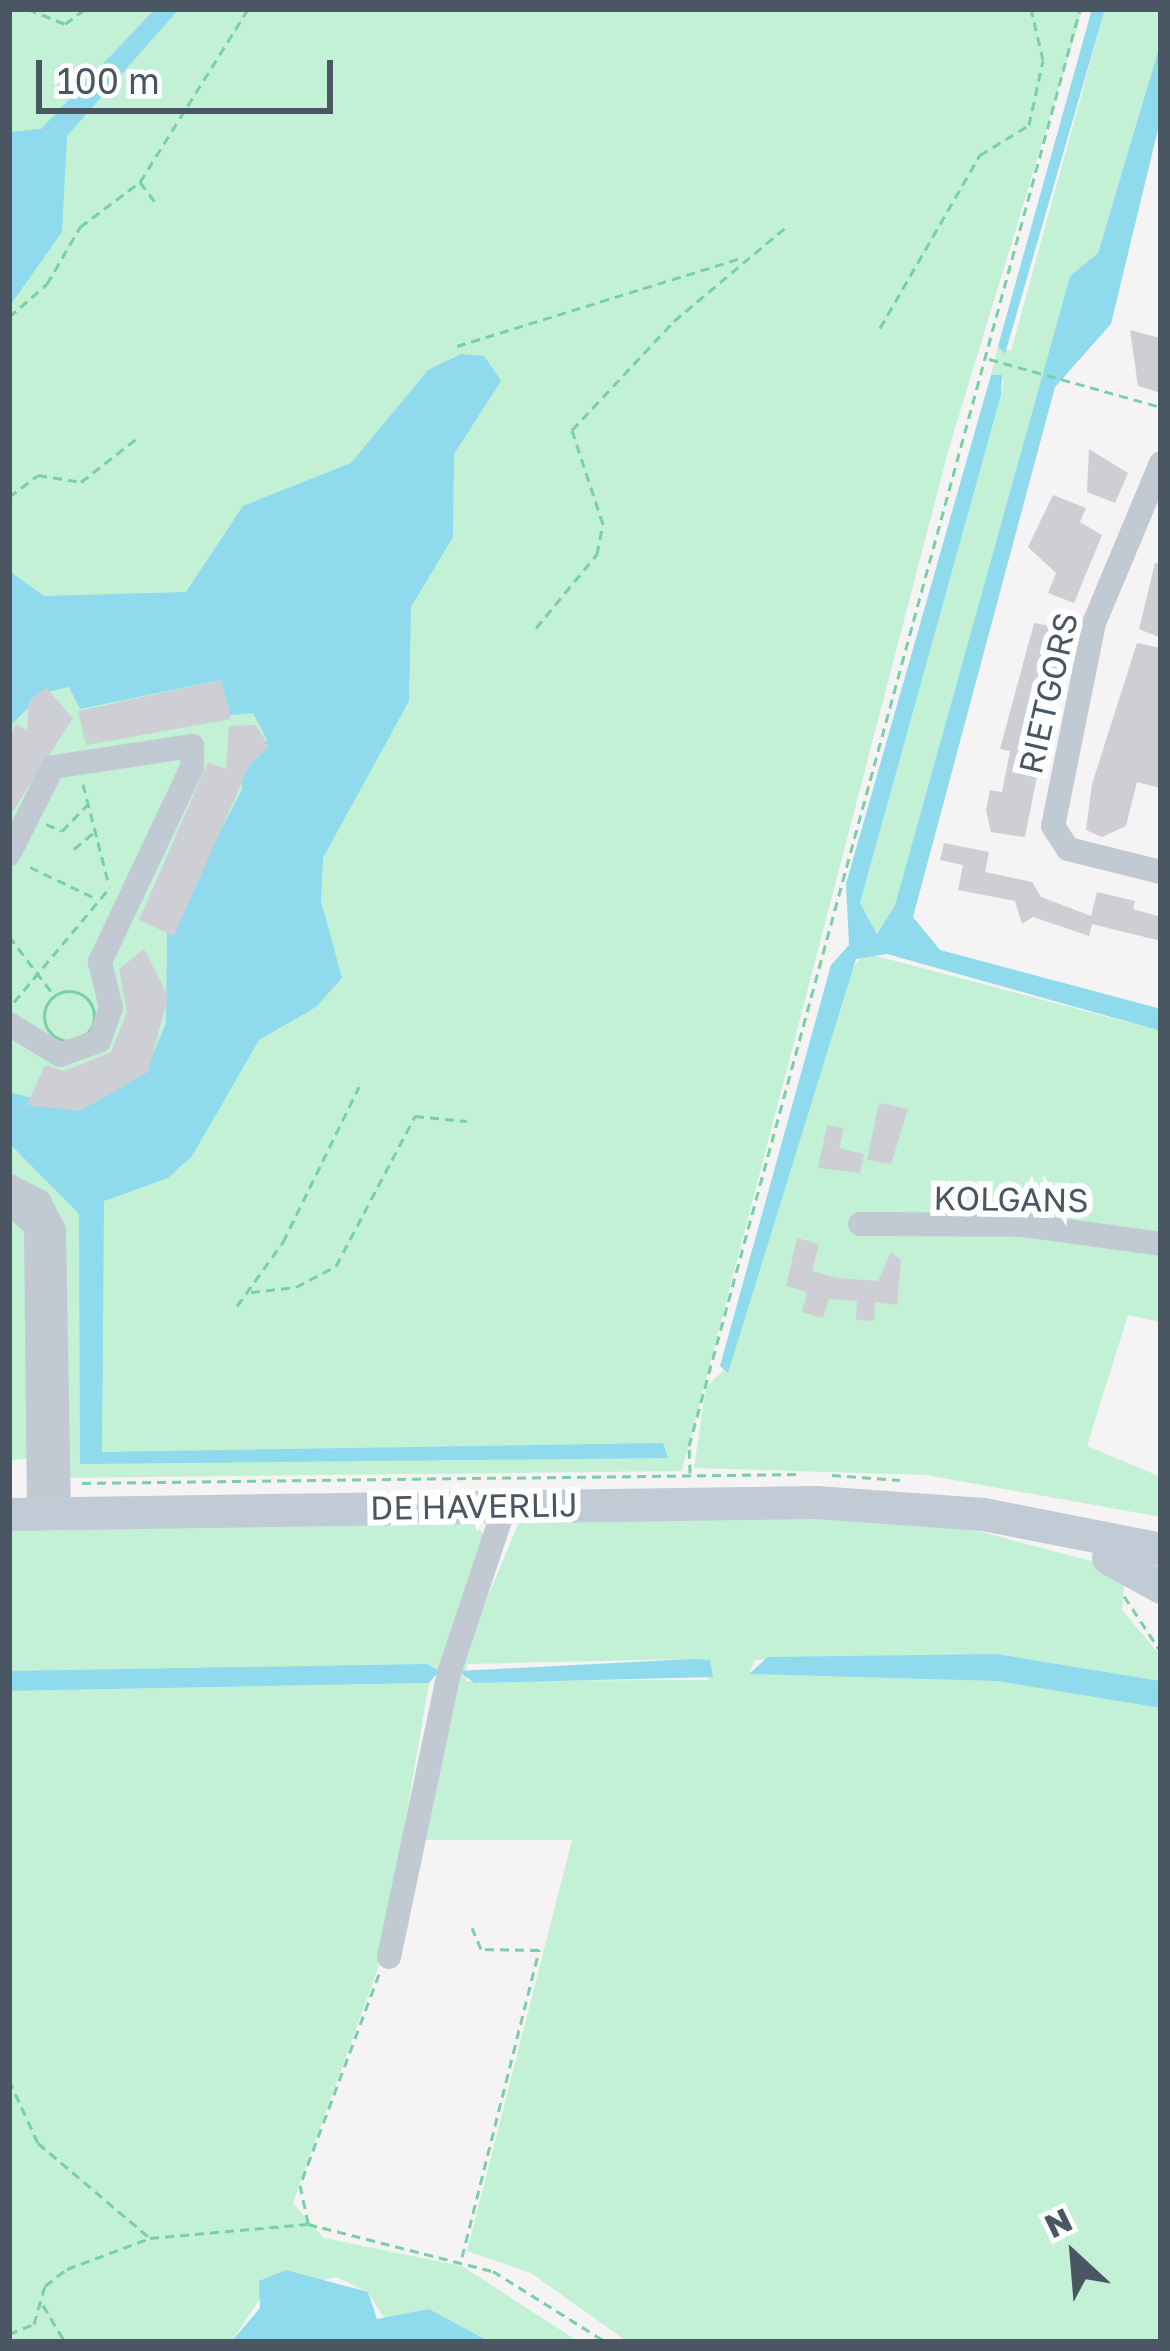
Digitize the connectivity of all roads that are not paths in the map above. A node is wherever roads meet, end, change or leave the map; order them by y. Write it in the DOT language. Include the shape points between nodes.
graph roads {
  1 [pos="1161,463"];
  2 [pos="9,856"];
  3 [pos="1161,872"];
  4 [pos="9,1024"];
  5 [pos="9,1186"];
  6 [pos="9,1201"];
  7 [pos="860,1224"];
  8 [pos="1161,1244"];
  9 [pos="508,1492"];
  10 [pos="41,1506"];
  11 [pos="938,1512"];
  12 [pos="1161,1549"];
  13 [pos="1161,1572"];
  14 [pos="1161,1585"];
  15 [pos="389,1957"];
  1 -- 3 [label="street, RIETGORS" via="1094,623 1053,826 1068,849"];
  2 -- 4 [label="street" via="53,767 192,746 100,962 111,1008 98,1041 60,1055"];
  5 -- 10 [label="street" via="39,1201 54,1230"];
  6 -- 10 [label="street" via="36,1227"];
  7 -- 8 [label="street, KOLGANS" via="1024,1226"];
  9 -- 10 [label="street, DE HAVERLIJ"];
  9 -- 11 [label="street, DE HAVERLIJ"];
  9 -- 15 [label="street" via="448,1673"];
  11 -- 12 [label="street, DE HAVERLIJ"];
  11 -- 14 [label="street, DE HAVERLIJ" via="1131,1564"];
  13 -- 14 [label="street"];
}
